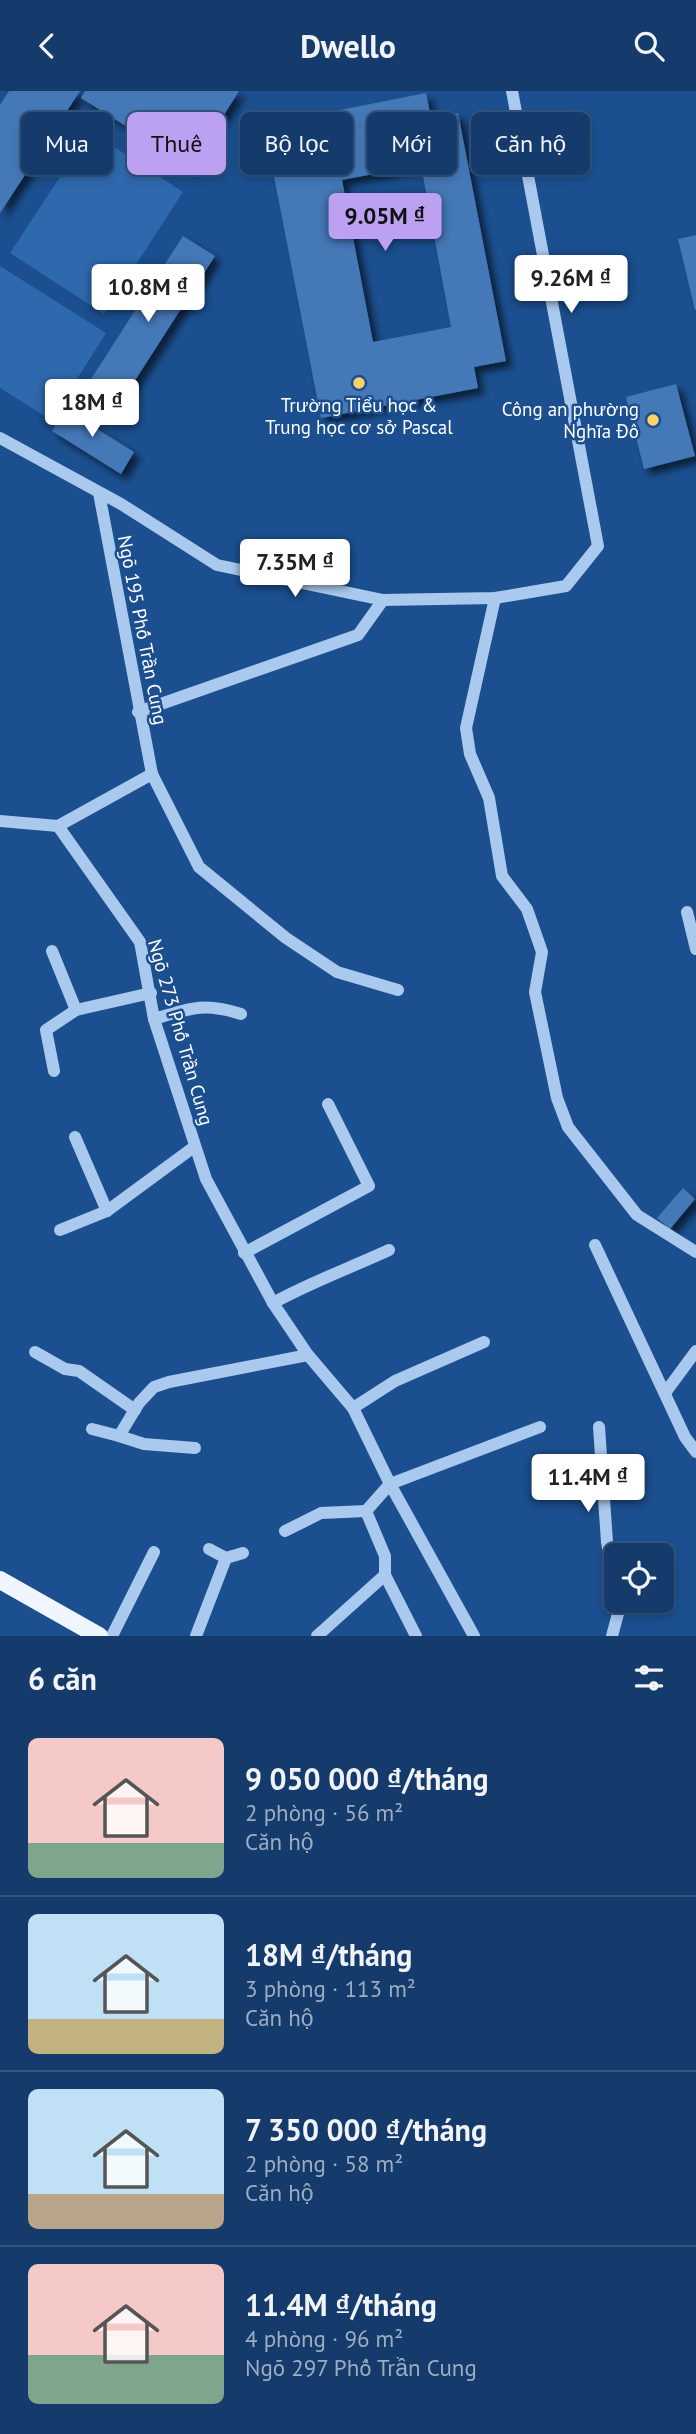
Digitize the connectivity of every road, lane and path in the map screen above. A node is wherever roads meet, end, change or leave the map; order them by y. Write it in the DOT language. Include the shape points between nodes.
graph roads {
  1 [pos="512,91"];
  2 [pos="0,437"];
  3 [pos="99,493"];
  4 [pos="495,598"];
  5 [pos="383,600"];
  6 [pos="138,712"];
  7 [pos="152,774"];
  8 [pos="0,821"];
  9 [pos="58,826"];
  10 [pos="687,912"];
  11 [pos="696,949"];
  12 [pos="52,951"];
  13 [pos="398,990"];
  14 [pos="151,993"];
  15 [pos="76,1010"];
  16 [pos="241,1014"];
  17 [pos="154,1019"];
  18 [pos="54,1071"];
  19 [pos="328,1104"];
  20 [pos="75,1137"];
  21 [pos="194,1147"];
  22 [pos="107,1211"];
  23 [pos="60,1230"];
  24 [pos="595,1245"];
  25 [pos="389,1250"];
  26 [pos="696,1252"];
  27 [pos="244,1253"];
  28 [pos="273,1303"];
  29 [pos="484,1342"];
  30 [pos="696,1351"];
  31 [pos="35,1352"];
  32 [pos="309,1355"];
  33 [pos="665,1394"];
  34 [pos="353,1408"];
  35 [pos="135,1410"];
  36 [pos="540,1427"];
  37 [pos="599,1427"];
  38 [pos="92,1429"];
  39 [pos="119,1436"];
  40 [pos="195,1448"];
  41 [pos="696,1452"];
  42 [pos="390,1484"];
  43 [pos="366,1511"];
  44 [pos="285,1531"];
  45 [pos="607,1543"];
  46 [pos="209,1549"];
  47 [pos="154,1552"];
  48 [pos="243,1553"];
  49 [pos="226,1558"];
  50 [pos="385,1575"];
  51 [pos="0,1580"];
  52 [pos="618,1613"];
  53 [pos="87,1633"];
  54 [pos="112,1636"];
  55 [pos="196,1636"];
  56 [pos="317,1636"];
  57 [pos="416,1636"];
  58 [pos="474,1636"];
  59 [pos="612,1636"];
  1 -- 4 [label="street" via="597,546 566,586"];
  2 -- 3 [label="street"];
  3 -- 5 [label="street" via="218,565"];
  3 -- 6 [label="street, Ngõ 195 Phố Trần Cung"];
  4 -- 5 [label="street"];
  4 -- 26 [label="street" via="466,728 470,754 489,798 502,876 527,909 541,952 535,992 557,1098 568,1127 637,1215"];
  5 -- 6 [label="street" via="358,635"];
  6 -- 7 [label="street, Ngõ 195 Phố Trần Cung"];
  7 -- 9 [label="street"];
  7 -- 13 [label="street, Ngõ 195 Phố Trần Cung" via="199,867 286,938 337,972"];
  8 -- 9 [label="street"];
  9 -- 14 [label="street, Ngõ 273 Phố Trần Cung" via="140,942"];
  10 -- 11 [label="street"];
  12 -- 15 [label="street"];
  14 -- 15 [label="street"];
  14 -- 17 [label="street, Ngõ 273 Phố Trần Cung"];
  15 -- 18 [label="street" via="46,1030"];
  16 -- 17 [label="street" via="199,1005"];
  17 -- 21 [label="street, Ngõ 273 Phố Trần Cung"];
  19 -- 27 [label="street" via="369,1186"];
  20 -- 22 [label="street"];
  21 -- 22 [label="street"];
  21 -- 27 [label="street, Ngõ 273 Phố Trần Cung"];
  22 -- 23 [label="street"];
  24 -- 33 [label="street"];
  25 -- 28 [label="street"];
  27 -- 28 [label="street, Ngõ 273 Phố Trần Cung"];
  28 -- 32 [label="street, Ngõ 273 Phố Trần Cung"];
  29 -- 34 [label="street" via="395,1381"];
  30 -- 33 [label="street"];
  31 -- 35 [label="street" via="65,1369 79,1371"];
  32 -- 34 [label="street, Ngõ 273 Phố Trần Cung"];
  32 -- 35 [label="street" via="169,1382 154,1387"];
  33 -- 41 [label="street"];
  34 -- 42 [label="street, Ngõ 273 Phố Trần Cung"];
  35 -- 39 [label="street"];
  36 -- 42 [label="street"];
  37 -- 45 [label="street"];
  38 -- 39 [label="street"];
  39 -- 40 [label="street" via="144,1444"];
  42 -- 43 [label="street"];
  42 -- 58 [label="street, Ngõ 273 Phố Trần Cung"];
  43 -- 44 [label="street" via="321,1513"];
  43 -- 50 [label="street" via="384,1556"];
  46 -- 49 [label="street"];
  47 -- 54 [label="street"];
  48 -- 49 [label="street"];
  49 -- 55 [label="street"];
  50 -- 56 [label="street"];
  50 -- 57 [label="street"];
  51 -- 53 [label="main road"];
  52 -- 59 [label="street"];
}
